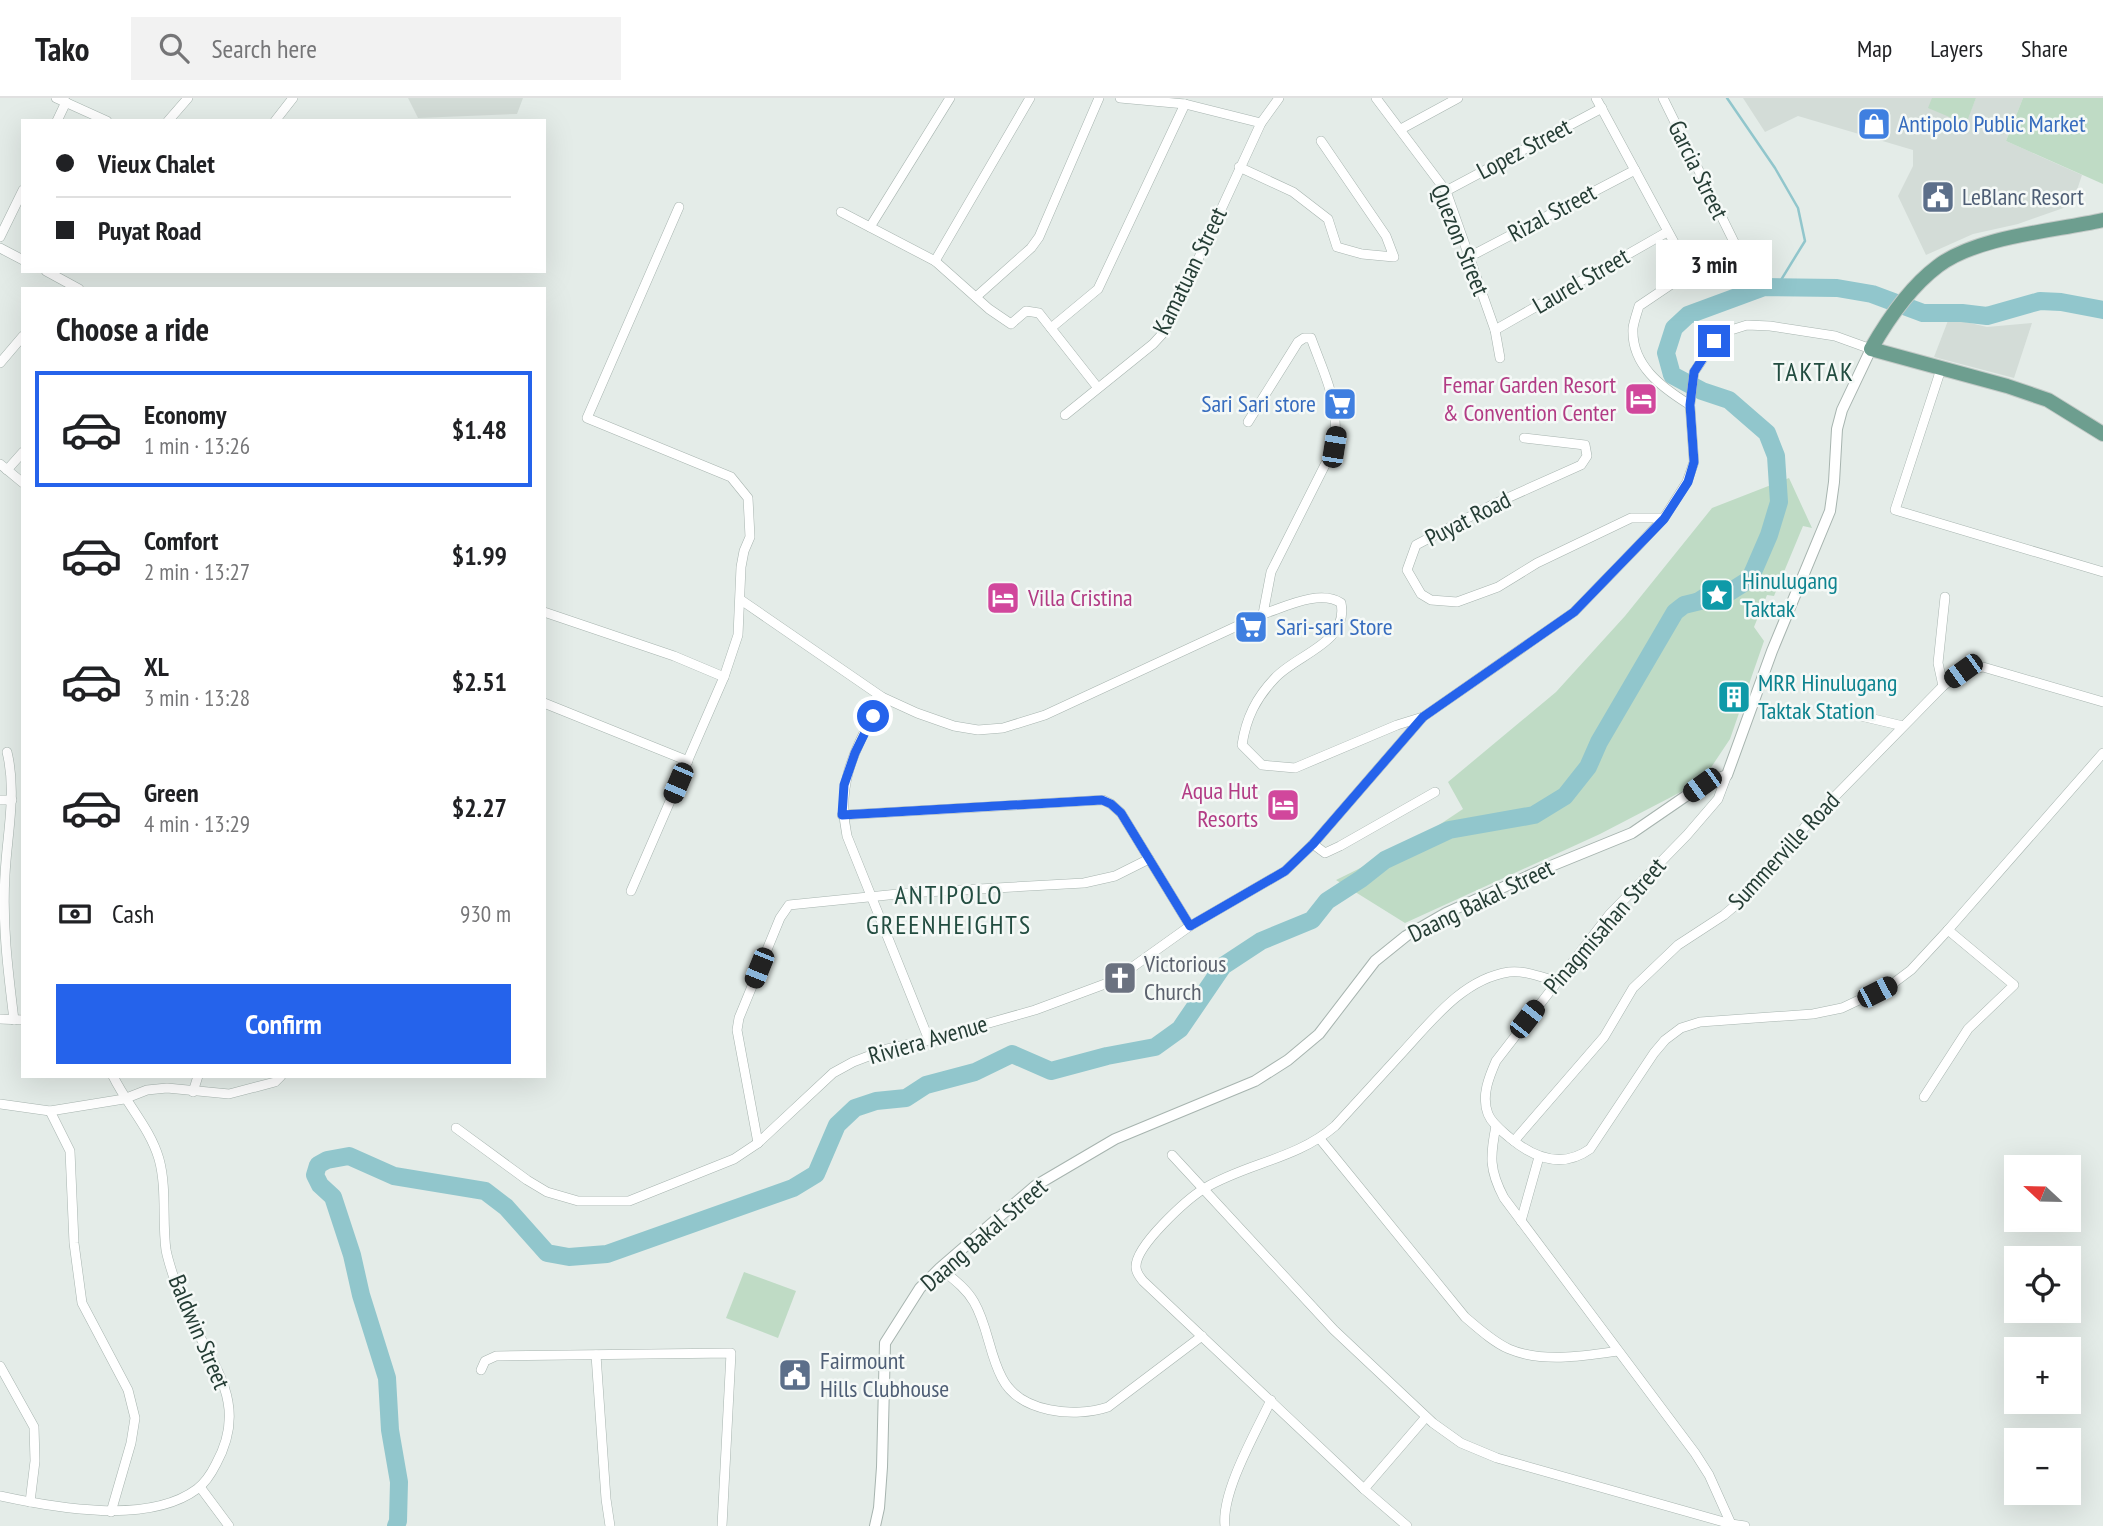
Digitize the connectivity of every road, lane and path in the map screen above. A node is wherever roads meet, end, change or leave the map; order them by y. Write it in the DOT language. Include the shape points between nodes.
graph roads {
  1 [pos="188,98"];
  2 [pos="293,98"];
  3 [pos="950,98"];
  4 [pos="1030,98"];
  5 [pos="1099,98"];
  6 [pos="1120,98"];
  7 [pos="1279,98"];
  8 [pos="1376,98"];
  9 [pos="1458,98"];
  10 [pos="1597,98"];
  11 [pos="1663,98"];
  12 [pos="61,100"];
  13 [pos="1185,104"];
  14 [pos="1602,108"];
  15 [pos="57,119"];
  16 [pos="103,119"];
  17 [pos="170,119"];
  18 [pos="277,119"];
  19 [pos="1261,123"];
  20 [pos="1401,129"];
  21 [pos="1321,141"];
  22 [pos="1239,167"];
  23 [pos="1635,170"];
  24 [pos="1446,191"];
  25 [pos="21,194"];
  26 [pos="679,207"];
  27 [pos="841,212"];
  28 [pos="2103,220"];
  29 [pos="870,227"];
  30 [pos="1667,232"];
  31 [pos="0,237"];
  32 [pos="0,248"];
  33 [pos="1469,257"];
  34 [pos="21,259"];
  35 [pos="935,261"];
  36 [pos="1690,272"];
  37 [pos="49,273"];
  38 [pos="66,286"];
  39 [pos="976,297"];
  40 [pos="1051,328"];
  41 [pos="1495,330"];
  42 [pos="21,338"];
  43 [pos="1871,349"];
  44 [pos="1500,358"];
  45 [pos="0,363"];
  46 [pos="1941,369"];
  47 [pos="1098,388"];
  48 [pos="1690,402"];
  49 [pos="1065,415"];
  50 [pos="1248,422"];
  51 [pos="2103,434"];
  52 [pos="1524,438"];
  53 [pos="21,454"];
  54 [pos="4,467"];
  55 [pos="21,481"];
  56 [pos="1664,519"];
  57 [pos="2103,572"];
  58 [pos="1945,597"];
  59 [pos="741,600"];
  60 [pos="546,613"];
  61 [pos="1263,614"];
  62 [pos="724,677"];
  63 [pos="1943,686"];
  64 [pos="882,697"];
  65 [pos="2103,702"];
  66 [pos="546,705"];
  67 [pos="1839,711"];
  68 [pos="1423,717"];
  69 [pos="1903,726"];
  70 [pos="7,752"];
  71 [pos="2103,752"];
  72 [pos="688,761"];
  73 [pos="1727,775"];
  74 [pos="1435,792"];
  75 [pos="0,800"];
  76 [pos="12,800"];
  77 [pos="842,815"];
  78 [pos="1313,844"];
  79 [pos="1149,859"];
  80 [pos="631,891"];
  81 [pos="872,897"];
  82 [pos="1190,926"];
  83 [pos="1948,930"];
  84 [pos="1556,981"];
  85 [pos="0,1018"];
  86 [pos="18,1020"];
  87 [pos="929,1040"];
  88 [pos="114,1078"];
  89 [pos="197,1078"];
  90 [pos="279,1078"];
  91 [pos="193,1092"];
  92 [pos="1924,1097"];
  93 [pos="124,1099"];
  94 [pos="0,1104"];
  95 [pos="50,1111"];
  96 [pos="1496,1126"];
  97 [pos="456,1128"];
  98 [pos="1320,1139"];
  99 [pos="1514,1141"];
  100 [pos="758,1143"];
  101 [pos="1172,1155"];
  102 [pos="1539,1157"];
  103 [pos="1204,1189"];
  104 [pos="1521,1222"];
  105 [pos="940,1268"];
  106 [pos="1202,1336"];
  107 [pos="1618,1351"];
  108 [pos="596,1355"];
  109 [pos="0,1366"];
  110 [pos="481,1370"];
  111 [pos="1271,1400"];
  112 [pos="1426,1417"];
  113 [pos="200,1488"];
  114 [pos="1364,1489"];
  115 [pos="0,1496"];
  116 [pos="30,1502"];
  117 [pos="110,1512"];
  118 [pos="1732,1525"];
  119 [pos="229,1526"];
  120 [pos="610,1526"];
  121 [pos="722,1526"];
  122 [pos="875,1526"];
  123 [pos="1225,1526"];
  124 [pos="1407,1526"];
  125 [pos="1745,1526"];
  1 -- 17 [label="street"];
  2 -- 18 [label="street"];
  3 -- 29 [label="street"];
  4 -- 35 [label="street"];
  5 -- 39 [label="street" via="1039,237"];
  6 -- 13 [label="street"];
  7 -- 19 [label="street, Kamatuan Street"];
  8 -- 20 [label="street, Quezon Street"];
  9 -- 20 [label="street"];
  10 -- 14 [label="street"];
  11 -- 36 [label="street, Garcia Street" via="1734,242"];
  12 -- 15 [label="street"];
  12 -- 16 [label="street"];
  13 -- 19 [label="street"];
  13 -- 40 [label="street" via="1098,289"];
  14 -- 23 [label="street"];
  14 -- 24 [label="street, Lopez Street"];
  19 -- 22 [label="street, Kamatuan Street"];
  20 -- 24 [label="street, Quezon Street"];
  21 -- 22 [label="street" via="1385,236 1394,257 1337,247 1328,219 1293,192"];
  22 -- 47 [label="street, Kamatuan Street" via="1165,331"];
  23 -- 30 [label="street"];
  23 -- 33 [label="street, Rizal Street"];
  24 -- 33 [label="street, Quezon Street"];
  25 -- 31 [label="street"];
  26 -- 59 [label="street" via="587,418 731,477 748,498 750,537 741,567"];
  27 -- 29 [label="street"];
  28 -- 43 [label="main road" via="2000,240 1939,265 1888,320"];
  29 -- 35 [label="street"];
  30 -- 36 [label="street"];
  30 -- 41 [label="street, Laurel Street"];
  32 -- 34 [label="street"];
  33 -- 41 [label="street, Quezon Street"];
  35 -- 39 [label="street"];
  36 -- 48 [label="street" via="1639,306 1633,328 1646,371 1671,393"];
  37 -- 38 [label="street"];
  39 -- 40 [label="street" via="1011,324 1030,311 1039,313"];
  40 -- 47 [label="street"];
  41 -- 44 [label="street, Quezon Street"];
  42 -- 45 [label="street"];
  43 -- 46 [label="main road"];
  43 -- 48 [label="street" via="1835,336 1747,325 1714,341 1694,372"];
  43 -- 73 [label="street" via="1837,429 1830,511"];
  46 -- 51 [label="main road" via="2048,400"];
  46 -- 57 [label="street" via="1895,510"];
  47 -- 49 [label="street, Kamatuan Street"];
  48 -- 56 [label="street" via="1694,462 1688,482"];
  50 -- 61 [label="street" via="1298,342 1311,338 1335,400 1334,447 1271,572"];
  52 -- 56 [label="street, Puyat Road" via="1585,445 1587,456 1581,465 1416,545 1407,570 1421,594 1431,600 1457,602 1478,596 1631,518"];
  53 -- 54 [label="street"];
  54 -- 55 [label="street"];
  56 -- 68 [label="street" via="1574,612"];
  58 -- 63 [label="street" via="1938,663"];
  59 -- 62 [label="street" via="738,635"];
  59 -- 64 [label="street"];
  60 -- 62 [label="street"];
  61 -- 64 [label="street" via="1045,715 1003,728 954,726"];
  61 -- 68 [label="street" via="1325,597 1341,603 1343,615 1325,643 1276,677 1246,720 1242,745 1262,765 1295,768"];
  62 -- 72 [label="street"];
  63 -- 65 [label="street, Summerville Road" via="1963,671 1983,667"];
  63 -- 69 [label="street, Summerville Road"];
  64 -- 77 [label="street" via="844,785"];
  66 -- 72 [label="street"];
  67 -- 69 [label="street"];
  68 -- 78 [label="street, Riviera Avenue"];
  69 -- 99 [label="street, Summerville Road" via="1804,828 1751,892 1678,945 1633,988 1604,1037"];
  70 -- 76 [label="street"];
  71 -- 83 [label="street"];
  72 -- 80 [label="street"];
  73 -- 84 [label="street, Pinagmisahan Street" via="1718,799 1609,915"];
  73 -- 105 [label="street, Daang Bakal Street" via="1702,785 1632,833 1446,913 1406,936 1375,961 1319,1034 1288,1060 1255,1081 1115,1139 1035,1186"];
  74 -- 78 [label="street" via="1325,853"];
  75 -- 76 [label="street"];
  76 -- 86 [label="street" via="3,932"];
  77 -- 79 [label="street" via="1102,800 1121,813"];
  77 -- 81 [label="street"];
  78 -- 82 [label="street, Riviera Avenue" via="1285,871"];
  79 -- 81 [label="street" via="1115,876 1084,883"];
  79 -- 82 [label="street"];
  81 -- 87 [label="street"];
  81 -- 100 [label="street" via="795,902 784,909 737,1030"];
  82 -- 87 [label="street, Riviera Avenue" via="1113,981 1035,1010"];
  83 -- 92 [label="street" via="2014,985 1968,1029"];
  83 -- 102 [label="street" via="1891,985 1842,1008 1700,1022 1681,1028 1654,1053 1590,1149 1555,1161"];
  84 -- 96 [label="street, Pinagmisahan Street" via="1496,1061 1487,1081 1485,1103"];
  84 -- 98 [label="street" via="1510,972 1469,988 1435,1016"];
  85 -- 86 [label="street"];
  87 -- 100 [label="street, Riviera Avenue" via="887,1049 833,1073"];
  88 -- 93 [label="street, Baldwin Street"];
  89 -- 91 [label="street"];
  90 -- 91 [label="street" via="229,1094"];
  91 -- 93 [label="street" via="146,1090"];
  93 -- 95 [label="street"];
  93 -- 113 [label="street, Baldwin Street" via="150,1135 160,1162 166,1251 180,1297 228,1400 225,1448"];
  94 -- 95 [label="street"];
  95 -- 117 [label="street" via="69,1151 82,1303 128,1390 135,1418"];
  96 -- 99 [label="street"];
  96 -- 104 [label="street" via="1491,1154 1494,1177"];
  97 -- 100 [label="street, Riviera Avenue" via="547,1192 578,1201 629,1201 734,1159"];
  98 -- 103 [label="street"];
  98 -- 107 [label="street" via="1465,1317 1488,1336 1509,1349 1534,1356"];
  99 -- 102 [label="street"];
  101 -- 103 [label="street"];
  102 -- 104 [label="street"];
  103 -- 106 [label="street" via="1143,1247 1136,1268 1143,1281"];
  103 -- 112 [label="street" via="1334,1330"];
  104 -- 107 [label="street"];
  105 -- 106 [label="street" via="972,1299 1002,1380 1012,1392 1047,1409 1090,1413 1108,1407"];
  105 -- 122 [label="street, Daang Bakal Street" via="920,1288 885,1343 882,1467"];
  106 -- 111 [label="street"];
  107 -- 118 [label="street" via="1695,1453"];
  108 -- 110 [label="street" via="496,1356 485,1361"];
  108 -- 120 [label="street"];
  108 -- 121 [label="street" via="731,1353"];
  109 -- 116 [label="street" via="34,1427"];
  111 -- 114 [label="street"];
  111 -- 123 [label="street" via="1226,1503"];
  112 -- 114 [label="street"];
  112 -- 118 [label="street" via="1461,1443 1497,1458"];
  113 -- 117 [label="street" via="148,1508"];
  113 -- 119 [label="street"];
  114 -- 124 [label="street"];
  115 -- 116 [label="street"];
  116 -- 117 [label="street"];
  118 -- 125 [label="street"];
}
